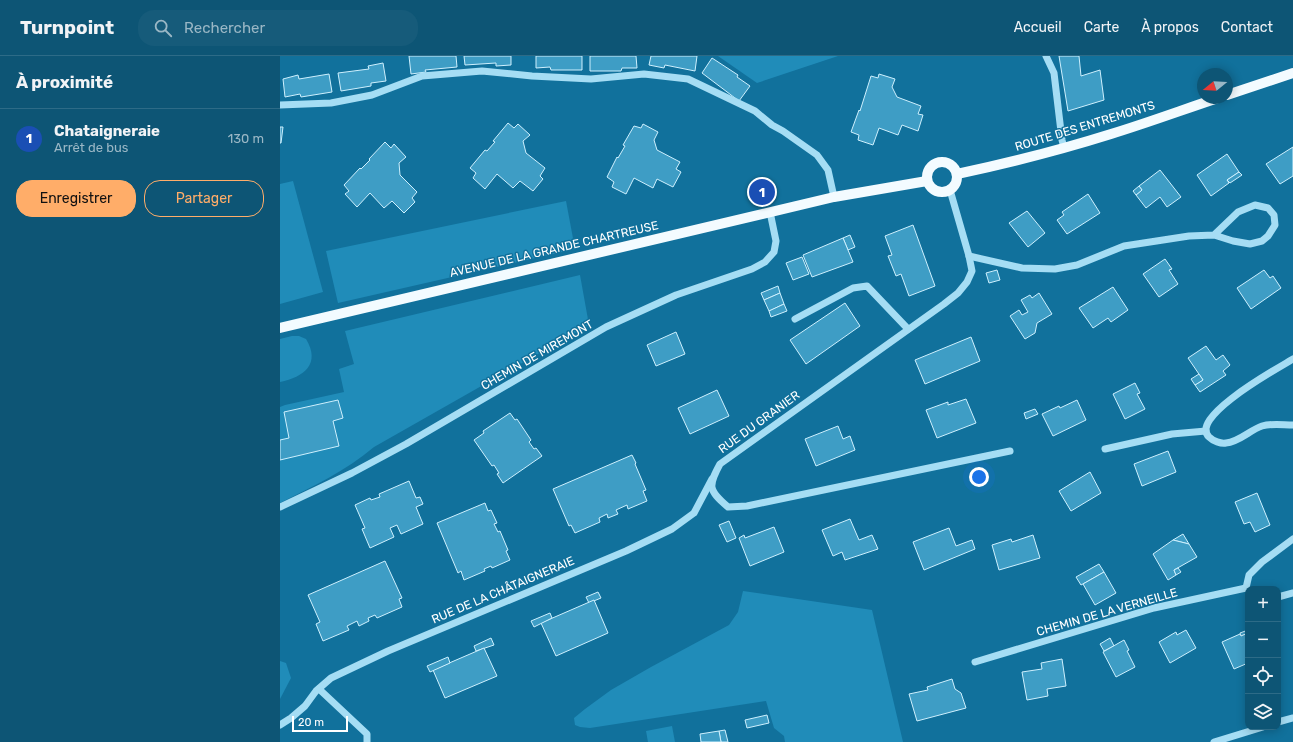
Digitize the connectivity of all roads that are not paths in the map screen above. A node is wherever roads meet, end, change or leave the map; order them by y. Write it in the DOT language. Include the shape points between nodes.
graph roads {
  1 [pos="1046,56"];
  2 [pos="1293,73"];
  3 [pos="1233,93"];
  4 [pos="1200,104"];
  5 [pos="280,105"];
  6 [pos="1064,148"];
  7 [pos="957,174"];
  8 [pos="927,181"];
  9 [pos="950,190"];
  10 [pos="834,197"];
  11 [pos="770,212"];
  12 [pos="1214,235"];
  13 [pos="969,256"];
  14 [pos="794,319"];
  15 [pos="280,328"];
  16 [pos="908,329"];
  17 [pos="1293,359"];
  18 [pos="1293,425"];
  19 [pos="1206,431"];
  20 [pos="1105,450"];
  21 [pos="1010,451"];
  22 [pos="720,464"];
  23 [pos="280,507"];
  24 [pos="1293,539"];
  25 [pos="1248,586"];
  26 [pos="1245,589"];
  27 [pos="1293,593"];
  28 [pos="1281,597"];
  29 [pos="975,662"];
  30 [pos="319,689"];
  31 [pos="1293,718"];
  32 [pos="1281,721"];
  33 [pos="280,725"];
  34 [pos="1253,730"];
  35 [pos="367,742"];
  36 [pos="1214,742"];
  1 -- 6 [label="street" via="1054,73"];
  2 -- 3 [label="main road"];
  4 -- 6 [label="main road, ROUTE DES ENTREMONTS"];
  5 -- 10 [label="street" via="331,103 372,95 422,76 482,71 591,79 644,74 688,79 755,111 817,155 828,170"];
  6 -- 7 [label="main road, ROUTE DES ENTREMONTS"];
  7 -- 8 [label="main road" via="952,166 938,162 927,172"];
  7 -- 9 [label="main road" via="956,184"];
  8 -- 9 [label="main road" via="936,192"];
  8 -- 10 [label="main road"];
  9 -- 13 [label="street, RUE DU GRANIER"];
  10 -- 11 [label="main road, AVENUE DE LA GRANDE CHARTREUSE"];
  11 -- 15 [label="main road, AVENUE DE LA GRANDE CHARTREUSE"];
  11 -- 23 [label="street, CHEMIN DE MIREMONT" via="776,241 774,252 765,262 676,295 606,327 406,444"];
  12 -- 12 [label="street" via="1233,242 1250,244 1262,241 1275,225 1274,215 1268,208 1255,205 1238,212"];
  12 -- 13 [label="street" via="1189,236 1124,246 1077,265 1055,269 1022,268"];
  13 -- 16 [label="street, RUE DU GRANIER" via="972,271 958,293"];
  14 -- 16 [label="street" via="853,288 867,286"];
  16 -- 22 [label="street, RUE DU GRANIER"];
  17 -- 19 [label="street" via="1233,396 1208,422"];
  18 -- 19 [label="street" via="1262,426 1235,441 1226,443 1216,442 1208,437"];
  19 -- 20 [label="street" via="1172,434"];
  21 -- 22 [label="street, RUE DU GRANIER" via="748,506 728,507 714,495 712,480"];
  22 -- 30 [label="street, RUE DE LA CHÂTAIGNERAIE" via="694,513 672,529 626,551 388,651 331,678"];
  24 -- 25 [label="street" via="1262,562 1250,575"];
  26 -- 29 [label="street, CHEMIN DE LA VERNEILLE" via="1154,608"];
  27 -- 28 [label="street"];
  30 -- 33 [label="street, RUE DE LA CHÂTAIGNERAIE" via="305,706"];
  30 -- 35 [label="street" via="367,734"];
  31 -- 32 [label="street"];
  34 -- 36 [label="street"];
}
